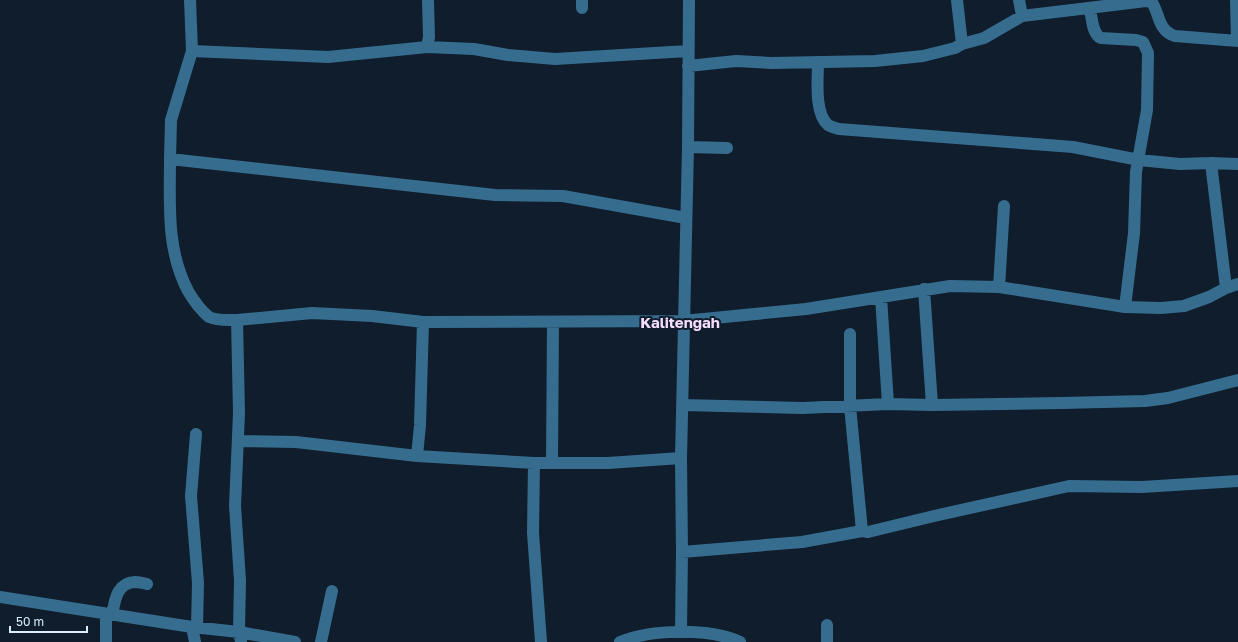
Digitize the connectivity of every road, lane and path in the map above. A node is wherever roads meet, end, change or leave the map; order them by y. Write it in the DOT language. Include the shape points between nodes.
graph roads {
  1 [pos="190,0"];
  2 [pos="428,0"];
  3 [pos="689,0"];
  4 [pos="957,0"];
  5 [pos="1020,0"];
  6 [pos="1236,0"];
  7 [pos="1073,5"];
  8 [pos="1090,9"];
  9 [pos="1022,16"];
  10 [pos="1238,40"];
  11 [pos="962,44"];
  12 [pos="427,47"];
  13 [pos="192,51"];
  14 [pos="688,51"];
  15 [pos="818,62"];
  16 [pos="688,66"];
  17 [pos="688,147"];
  18 [pos="727,148"];
  19 [pos="170,159"];
  20 [pos="1139,160"];
  21 [pos="1211,163"];
  22 [pos="1238,164"];
  23 [pos="1004,206"];
  24 [pos="686,218"];
  25 [pos="1238,284"];
  26 [pos="999,287"];
  27 [pos="1226,288"];
  28 [pos="924,289"];
  29 [pos="881,297"];
  30 [pos="1125,307"];
  31 [pos="237,320"];
  32 [pos="683,321"];
  33 [pos="423,322"];
  34 [pos="553,322"];
  35 [pos="850,334"];
  36 [pos="1238,380"];
  37 [pos="888,404"];
  38 [pos="683,405"];
  39 [pos="932,405"];
  40 [pos="850,406"];
  41 [pos="196,434"];
  42 [pos="238,441"];
  43 [pos="417,456"];
  44 [pos="681,458"];
  45 [pos="534,463"];
  46 [pos="552,463"];
  47 [pos="1238,481"];
  48 [pos="862,531"];
  49 [pos="682,552"];
  50 [pos="147,584"];
  51 [pos="332,591"];
  52 [pos="0,597"];
  53 [pos="109,615"];
  54 [pos="827,626"];
  55 [pos="194,628"];
  56 [pos="681,632"];
  57 [pos="236,635"];
  58 [pos="106,642"];
  59 [pos="196,642"];
  60 [pos="295,642"];
  61 [pos="321,642"];
  62 [pos="541,642"];
  63 [pos="620,642"];
  64 [pos="740,642"];
  65 [pos="827,642"];
  1 -- 13 [label="street"];
  2 -- 12 [label="street"];
  3 -- 14 [label="street"];
  4 -- 11 [label="street"];
  5 -- 9 [label="street"];
  6 -- 10 [label="street"];
  7 -- 8 [label="street"];
  7 -- 9 [label="street"];
  8 -- 10 [label="street" via="1146,1 1154,7 1163,29 1170,34"];
  8 -- 20 [label="street" via="1098,36 1143,42 1148,53 1147,110"];
  9 -- 11 [label="street" via="984,38"];
  11 -- 15 [label="street" via="923,56 875,61"];
  12 -- 13 [label="street" via="328,57"];
  12 -- 14 [label="street" via="474,49 555,59"];
  13 -- 19 [label="street" via="171,120"];
  14 -- 16 [label="street"];
  15 -- 16 [label="street" via="736,61"];
  15 -- 20 [label="street" via="818,107 828,126 839,129 1073,147"];
  16 -- 17 [label="street"];
  17 -- 18 [label="street"];
  17 -- 24 [label="street"];
  19 -- 24 [label="street" via="495,195 562,196"];
  19 -- 31 [label="street" via="170,234 176,262 195,304 210,317"];
  20 -- 21 [label="street" via="1180,164"];
  20 -- 30 [label="street"];
  21 -- 22 [label="street"];
  21 -- 27 [label="street"];
  23 -- 26 [label="street"];
  24 -- 32 [label="street"];
  25 -- 27 [label="street"];
  26 -- 28 [label="street" via="950,286"];
  26 -- 30 [label="street"];
  27 -- 30 [label="street" via="1184,306"];
  28 -- 29 [label="street"];
  28 -- 39 [label="street"];
  29 -- 32 [label="street" via="806,309"];
  29 -- 37 [label="street"];
  31 -- 33 [label="street" via="312,313"];
  31 -- 42 [label="street"];
  32 -- 34 [label="street"];
  32 -- 38 [label="street"];
  33 -- 34 [label="street"];
  33 -- 43 [label="street"];
  34 -- 46 [label="street"];
  35 -- 40 [label="street"];
  36 -- 39 [label="street" via="1168,398 1145,401"];
  37 -- 39 [label="street"];
  37 -- 40 [label="street"];
  38 -- 40 [label="street" via="796,408"];
  38 -- 44 [label="street"];
  40 -- 48 [label="street"];
  41 -- 55 [label="street" via="191,496 198,583"];
  42 -- 43 [label="street" via="296,442"];
  42 -- 57 [label="street" via="235,506 240,580"];
  43 -- 45 [label="street"];
  44 -- 46 [label="street" via="608,463"];
  44 -- 49 [label="street"];
  45 -- 46 [label="street"];
  45 -- 62 [label="street" via="533,533"];
  47 -- 48 [label="street" via="1142,487 1069,486 868,532"];
  48 -- 49 [label="street" via="802,542"];
  49 -- 56 [label="street"];
  50 -- 53 [label="street" via="134,582 123,586 116,595"];
  51 -- 61 [label="street"];
  52 -- 53 [label="street"];
  53 -- 55 [label="street"];
  53 -- 58 [label="street"];
  54 -- 65 [label="street"];
  55 -- 57 [label="street"];
  55 -- 59 [label="street"];
  56 -- 63 [label="street" via="645,635"];
  56 -- 64 [label="street" via="709,633"];
  57 -- 60 [label="street"];
}
